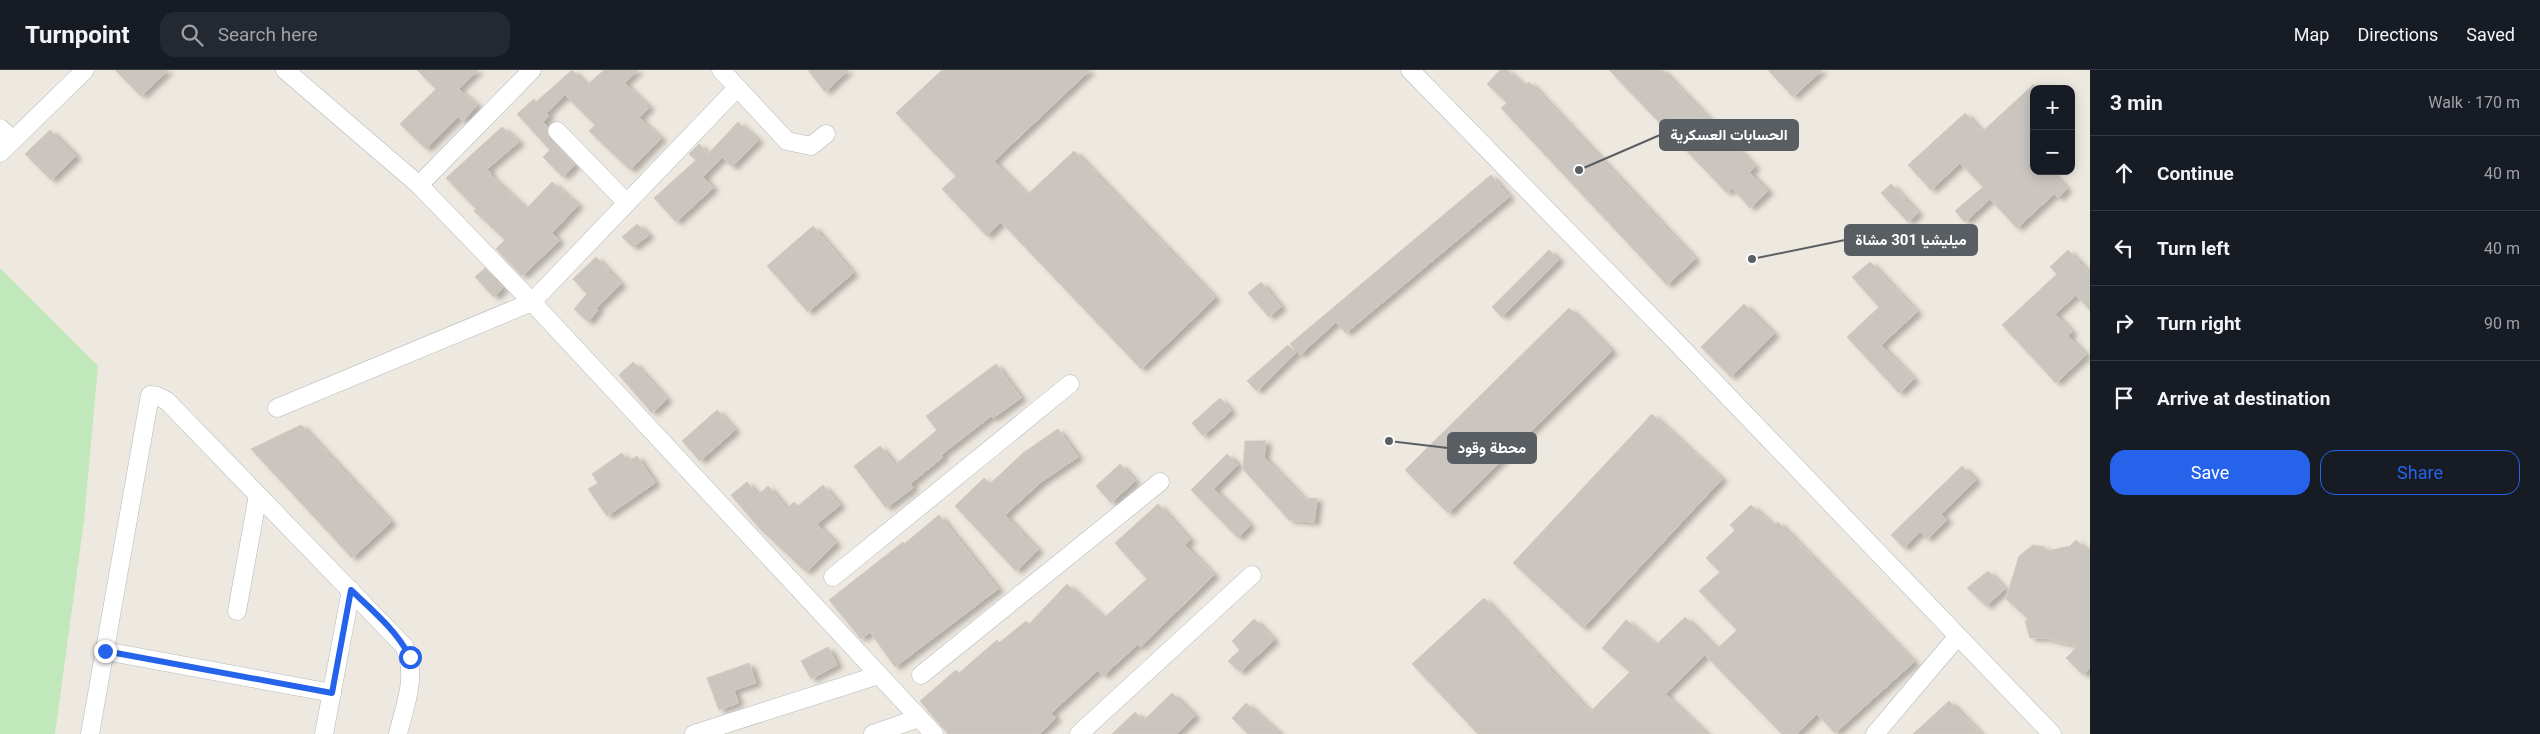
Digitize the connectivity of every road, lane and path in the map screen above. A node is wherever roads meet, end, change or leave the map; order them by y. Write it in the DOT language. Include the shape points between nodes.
graph roads {
  1 [pos="85,70"];
  2 [pos="285,70"];
  3 [pos="532,70"];
  4 [pos="721,70"];
  5 [pos="1410,70"];
  6 [pos="737,88"];
  7 [pos="0,128"];
  8 [pos="557,131"];
  9 [pos="826,134"];
  10 [pos="13,140"];
  11 [pos="0,153"];
  12 [pos="419,185"];
  13 [pos="627,203"];
  14 [pos="532,302"];
  15 [pos="1070,384"];
  16 [pos="277,408"];
  17 [pos="1160,482"];
  18 [pos="258,495"];
  19 [pos="1252,574"];
  20 [pos="833,577"];
  21 [pos="351,590"];
  22 [pos="238,612"];
  23 [pos="1958,636"];
  24 [pos="105,651"];
  25 [pos="879,675"];
  26 [pos="922,676"];
  27 [pos="332,693"];
  28 [pos="919,718"];
  29 [pos="90,734"];
  30 [pos="324,734"];
  31 [pos="398,734"];
  32 [pos="694,734"];
  33 [pos="873,734"];
  34 [pos="934,734"];
  35 [pos="1078,734"];
  36 [pos="1875,734"];
  37 [pos="2052,734"];
  1 -- 10 [label="street"];
  2 -- 12 [label="street"];
  3 -- 12 [label="street"];
  4 -- 6 [label="street"];
  5 -- 23 [label="street"];
  6 -- 9 [label="street" via="787,141 811,146"];
  6 -- 13 [label="street"];
  7 -- 10 [label="street"];
  8 -- 13 [label="street"];
  10 -- 11 [label="street"];
  12 -- 14 [label="street"];
  13 -- 14 [label="street"];
  14 -- 16 [label="street"];
  14 -- 25 [label="street"];
  15 -- 20 [label="street"];
  17 -- 26 [label="street"];
  18 -- 21 [label="street"];
  18 -- 22 [label="street"];
  18 -- 24 [label="street" via="166,401 150,395"];
  19 -- 35 [label="street"];
  21 -- 27 [label="street"];
  21 -- 31 [label="street" via="389,628 410,657 411,679"];
  23 -- 36 [label="street"];
  23 -- 37 [label="street"];
  24 -- 27 [label="street"];
  24 -- 29 [label="street"];
  25 -- 28 [label="street"];
  25 -- 32 [label="street"];
  27 -- 30 [label="street"];
  28 -- 33 [label="street"];
  28 -- 34 [label="street"];
}
